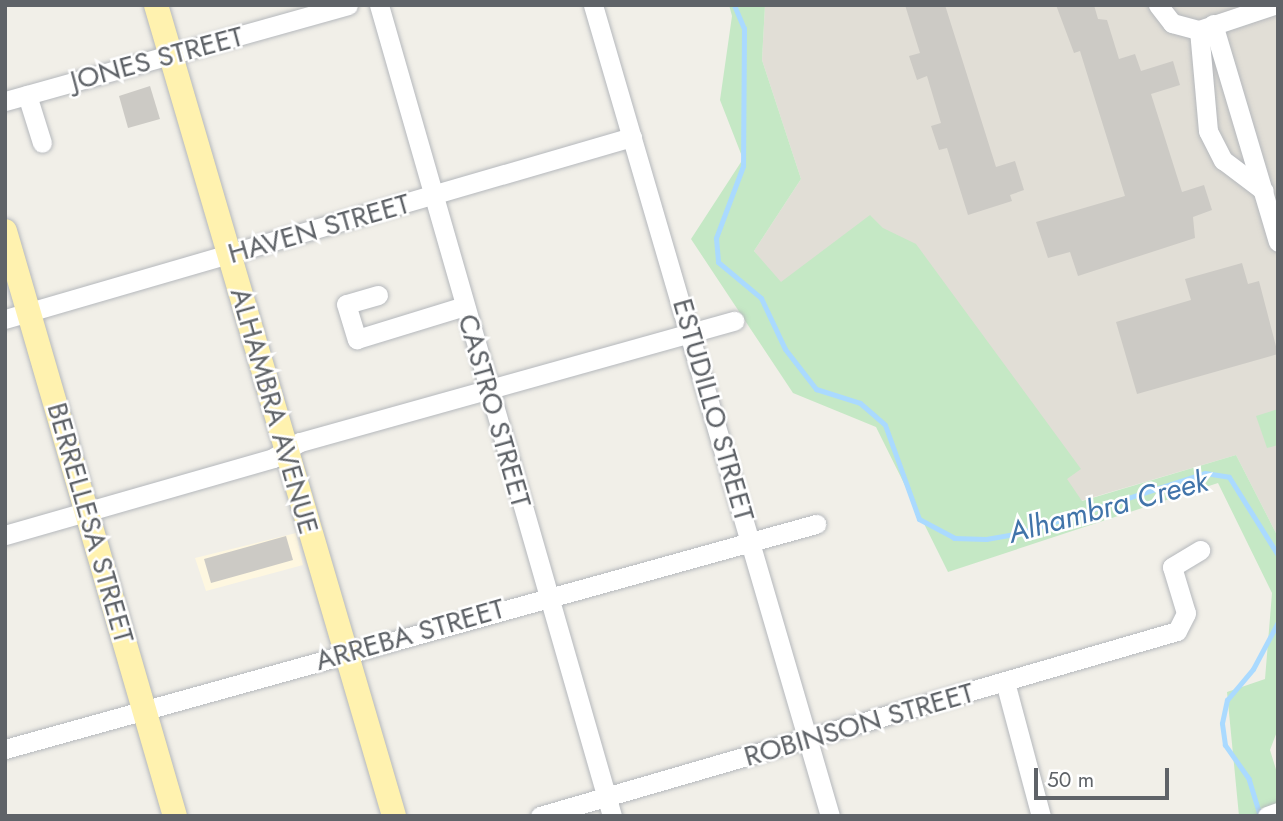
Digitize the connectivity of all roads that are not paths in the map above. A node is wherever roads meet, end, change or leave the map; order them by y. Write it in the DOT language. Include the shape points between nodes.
graph roads {
  1 [pos="156,5"];
  2 [pos="348,5"];
  3 [pos="379,5"];
  4 [pos="593,5"];
  5 [pos="1158,5"];
  6 [pos="1274,5"];
  7 [pos="1206,27"];
  8 [pos="171,57"];
  9 [pos="27,95"];
  10 [pos="5,101"];
  11 [pos="632,138"];
  12 [pos="42,143"];
  13 [pos="434,196"];
  14 [pos="1270,203"];
  15 [pos="5,231"];
  16 [pos="1278,242"];
  17 [pos="228,255"];
  18 [pos="378,295"];
  19 [pos="464,306"];
  20 [pos="17,315"];
  21 [pos="734,321"];
  22 [pos="692,333"];
  23 [pos="487,389"];
  24 [pos="286,450"];
  25 [pos="86,513"];
  26 [pos="816,524"];
  27 [pos="5,536"];
  28 [pos="751,539"];
  29 [pos="1200,550"];
  30 [pos="547,596"];
  31 [pos="345,653"];
  32 [pos="1005,682"];
  33 [pos="146,711"];
  34 [pos="806,741"];
  35 [pos="5,749"];
  36 [pos="610,806"];
  37 [pos="1278,812"];
  38 [pos="175,816"];
  39 [pos="394,816"];
  40 [pos="540,816"];
  41 [pos="830,816"];
  42 [pos="1041,816"];
  43 [pos="1267,816"];
  1 -- 8 [label="main road, ALHAMBRA AVENUE"];
  2 -- 8 [label="street, JONES STREET"];
  3 -- 13 [label="street, CASTRO STREET"];
  4 -- 11 [label="street, ESTUDILLO STREET"];
  5 -- 7 [label="street" via="1172,23"];
  6 -- 7 [label="street"];
  7 -- 14 [label="street"];
  7 -- 14 [label="street" via="1208,131 1223,160"];
  8 -- 9 [label="street, JONES STREET"];
  8 -- 17 [label="main road, ALHAMBRA AVENUE"];
  9 -- 10 [label="street, JONES STREET"];
  9 -- 12 [label="street"];
  11 -- 13 [label="street, HAVEN STREET"];
  11 -- 22 [label="street, ESTUDILLO STREET"];
  13 -- 17 [label="street, HAVEN STREET"];
  13 -- 19 [label="street, CASTRO STREET"];
  14 -- 16 [label="street"];
  15 -- 20 [label="main road, BERRELLESA STREET"];
  17 -- 20 [label="street, HAVEN STREET"];
  17 -- 24 [label="main road, ALHAMBRA AVENUE"];
  18 -- 19 [label="street" via="346,304 357,340"];
  19 -- 23 [label="street, CASTRO STREET"];
  20 -- 25 [label="main road, BERRELLESA STREET"];
  21 -- 22 [label="street"];
  22 -- 23 [label="street"];
  22 -- 28 [label="street, ESTUDILLO STREET"];
  23 -- 24 [label="street"];
  23 -- 30 [label="street, CASTRO STREET"];
  24 -- 25 [label="street"];
  24 -- 31 [label="main road, ALHAMBRA AVENUE"];
  25 -- 27 [label="street"];
  25 -- 33 [label="main road, BERRELLESA STREET"];
  26 -- 28 [label="street, ARREBA STREET"];
  28 -- 30 [label="street, ARREBA STREET"];
  28 -- 34 [label="street, ESTUDILLO STREET"];
  29 -- 32 [label="street, ROBINSON STREET" via="1172,567 1185,613 1177,631"];
  30 -- 31 [label="street, ARREBA STREET"];
  30 -- 36 [label="street, CASTRO STREET"];
  31 -- 33 [label="street, ARREBA STREET"];
  31 -- 39 [label="main road, ALHAMBRA AVENUE"];
  32 -- 34 [label="street, ROBINSON STREET"];
  32 -- 42 [label="street"];
  33 -- 35 [label="street, ARREBA STREET"];
  33 -- 38 [label="main road, BERRELLESA STREET"];
  34 -- 36 [label="street, ROBINSON STREET"];
  34 -- 41 [label="street, ESTUDILLO STREET"];
  36 -- 40 [label="street, ROBINSON STREET"];
  37 -- 43 [label="street"];
}
